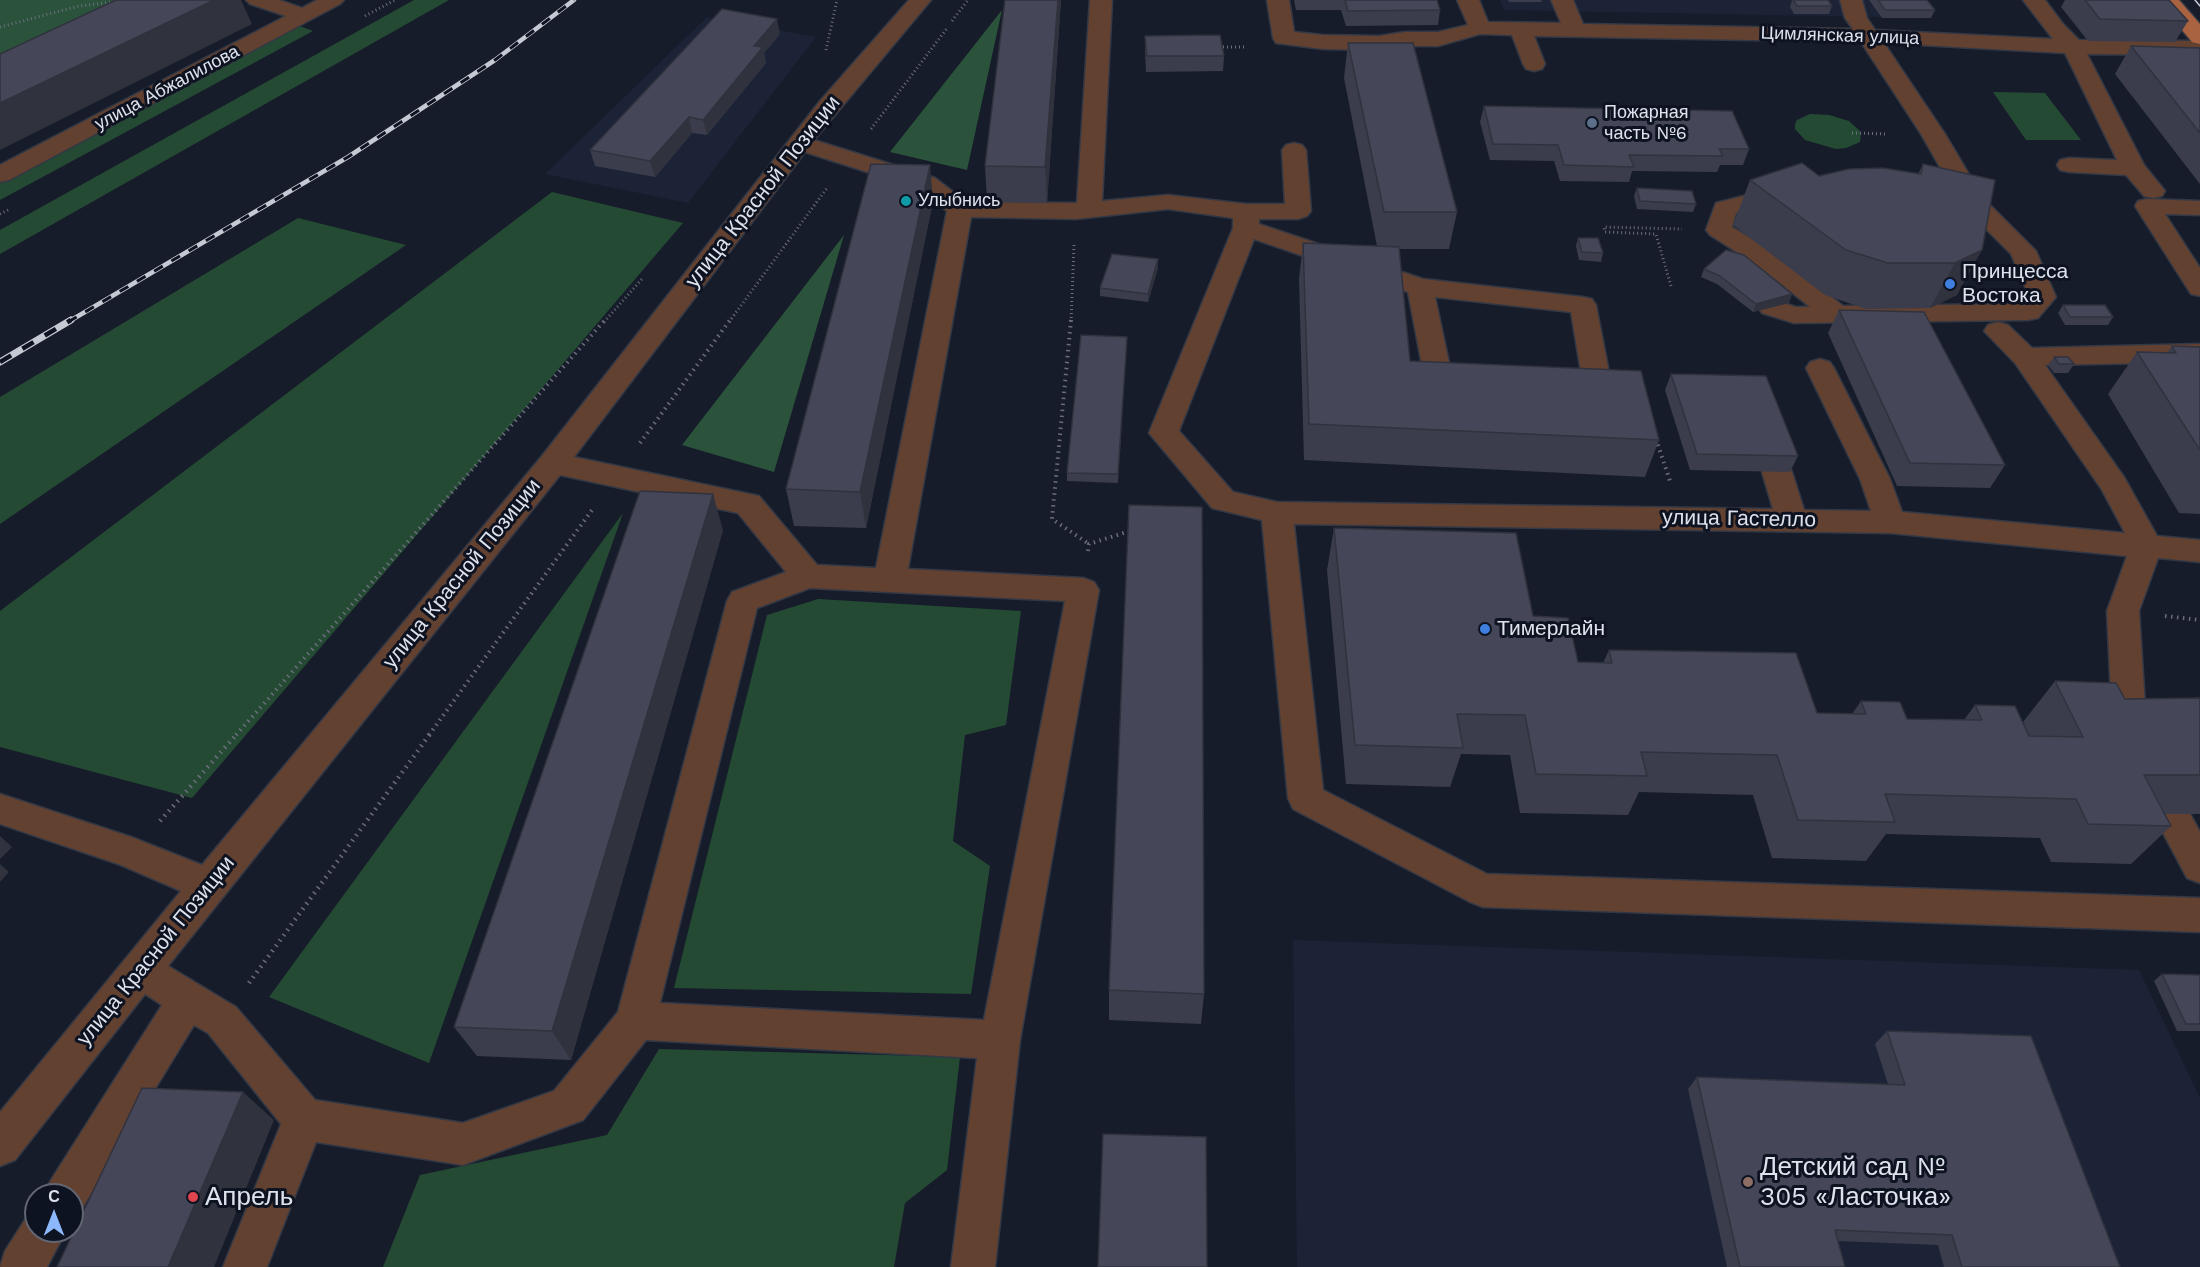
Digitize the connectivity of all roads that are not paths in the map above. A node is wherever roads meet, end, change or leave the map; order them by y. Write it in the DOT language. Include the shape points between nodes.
graph roads {
  1 [pos="257,0"];
  2 [pos="333,0"];
  3 [pos="920,0"];
  4 [pos="1101,0"];
  5 [pos="1278,0"];
  6 [pos="1468,0"];
  7 [pos="1562,0"];
  8 [pos="1851,0"];
  9 [pos="2034,0"];
  10 [pos="2168,0"];
  11 [pos="304,15"];
  12 [pos="1320,17"];
  13 [pos="1480,28"];
  14 [pos="1521,29"];
  15 [pos="1574,29"];
  16 [pos="1870,36"];
  17 [pos="2200,37"];
  18 [pos="1438,39"];
  19 [pos="1323,42"];
  20 [pos="2073,47"];
  21 [pos="2200,48"];
  22 [pos="1444,61"];
  23 [pos="1534,64"];
  24 [pos="800,143"];
  25 [pos="1294,150"];
  26 [pos="2069,165"];
  27 [pos="2133,168"];
  28 [pos="0,175"];
  29 [pos="2153,191"];
  30 [pos="1806,200"];
  31 [pos="1938,202"];
  32 [pos="1973,202"];
  33 [pos="2200,208"];
  34 [pos="960,209"];
  35 [pos="1082,210"];
  36 [pos="1246,220"];
  37 [pos="1420,287"];
  38 [pos="2200,288"];
  39 [pos="1771,307"];
  40 [pos="1837,315"];
  41 [pos="1998,331"];
  42 [pos="2200,353"];
  43 [pos="2025,357"];
  44 [pos="1820,368"];
  45 [pos="1484,383"];
  46 [pos="1552,386"];
  47 [pos="553,463"];
  48 [pos="1777,472"];
  49 [pos="1277,513"];
  50 [pos="1792,520"];
  51 [pos="1890,522"];
  52 [pos="2146,547"];
  53 [pos="2200,551"];
  54 [pos="808,576"];
  55 [pos="890,579"];
  56 [pos="2130,738"];
  57 [pos="0,809"];
  58 [pos="2171,814"];
  59 [pos="2200,867"];
  60 [pos="209,885"];
  61 [pos="2200,915"];
  62 [pos="140,969"];
  63 [pos="188,999"];
  64 [pos="636,1021"];
  65 [pos="1000,1040"];
  66 [pos="304,1119"];
  67 [pos="0,1145"];
  68 [pos="73,1183"];
  69 [pos="36,1243"];
  70 [pos="21,1267"];
  71 [pos="245,1267"];
  72 [pos="973,1267"];
  1 -- 11 [label="street"];
  2 -- 11 [label="street, улица Абжалилова"];
  3 -- 24 [label="street, улица Красной Позиции"];
  4 -- 35 [label="street"];
  5 -- 19 [label="street, Цимлянская улица" via="1284,38"];
  6 -- 13 [label="street"];
  7 -- 15 [label="street"];
  8 -- 16 [label="street" via="1857,18"];
  9 -- 20 [label="street"];
  10 -- 17 [label="main road"];
  11 -- 28 [label="street, улица Абжалилова"];
  12 -- 19 [label="street"];
  13 -- 14 [label="street, Цимлянская улица"];
  13 -- 18 [label="street, Цимлянская улица"];
  14 -- 15 [label="street, Цимлянская улица"];
  14 -- 23 [label="street"];
  15 -- 16 [label="street, Цимлянская улица"];
  16 -- 20 [label="street, Цимлянская улица"];
  16 -- 32 [label="street"];
  18 -- 19 [label="street, Цимлянская улица"];
  18 -- 22 [label="street"];
  20 -- 21 [label="street, Цимлянская улица"];
  20 -- 27 [label="street"];
  24 -- 34 [label="street" via="926,183"];
  24 -- 47 [label="street, улица Красной Позиции"];
  25 -- 36 [label="street" via="1298,211"];
  26 -- 27 [label="street"];
  27 -- 29 [label="street"];
  30 -- 40 [label="street" via="1759,199 1725,208 1719,230 1769,261"];
  31 -- 32 [label="street"];
  32 -- 40 [label="street" via="2023,251 2043,297 2028,312"];
  33 -- 38 [label="street" via="2147,206"];
  34 -- 35 [label="street"];
  34 -- 55 [label="street"];
  35 -- 36 [label="street" via="1168,202"];
  36 -- 37 [label="street"];
  36 -- 49 [label="street, улица Гастелло" via="1164,433 1223,501"];
  37 -- 45 [label="street" via="1439,381"];
  37 -- 46 [label="street" via="1582,305 1598,388"];
  39 -- 40 [label="street" via="1794,315"];
  41 -- 43 [label="street"];
  42 -- 43 [label="street"];
  43 -- 52 [label="street" via="2113,484"];
  44 -- 51 [label="street" via="1875,479"];
  47 -- 54 [label="street" via="748,504"];
  47 -- 60 [label="street, улица Красной Позиции"];
  48 -- 50 [label="street"];
  49 -- 50 [label="street, улица Гастелло"];
  49 -- 61 [label="street" via="1306,798 1483,890"];
  50 -- 51 [label="street, улица Гастелло"];
  51 -- 52 [label="street, улица Гастелло"];
  52 -- 53 [label="street, улица Гастелло"];
  52 -- 56 [label="street" via="2123,611"];
  54 -- 55 [label="street"];
  54 -- 64 [label="street" via="743,601"];
  55 -- 65 [label="street" via="1083,590"];
  57 -- 60 [label="street" via="131,853"];
  58 -- 59 [label="street"];
  60 -- 62 [label="street, улица Красной Позиции"];
  62 -- 63 [label="street"];
  62 -- 67 [label="street, улица Красной Позиции"];
  63 -- 66 [label="street" via="222,1020"];
  63 -- 68 [label="street"];
  64 -- 65 [label="street"];
  64 -- 66 [label="street" via="568,1106 463,1143"];
  65 -- 72 [label="street"];
  66 -- 71 [label="street"];
  69 -- 70 [label="street"];
}
